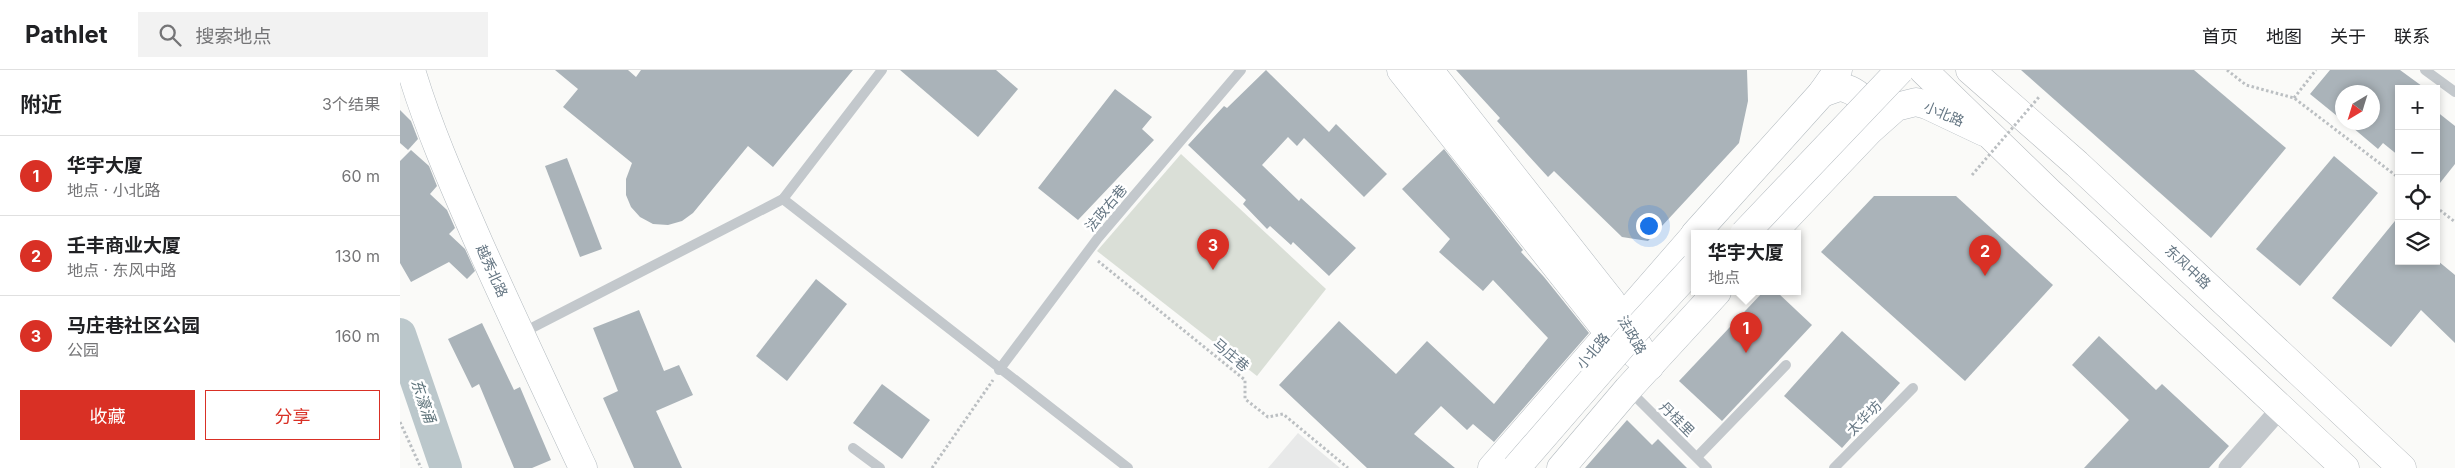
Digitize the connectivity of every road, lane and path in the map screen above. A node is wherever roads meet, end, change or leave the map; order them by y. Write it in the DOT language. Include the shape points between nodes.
graph roads {
  1 [pos="411,70"];
  2 [pos="882,70"];
  3 [pos="1241,70"];
  4 [pos="1401,70"];
  5 [pos="1429,70"];
  6 [pos="1838,70"];
  7 [pos="1880,70"];
  8 [pos="1884,70"];
  9 [pos="1900,70"];
  10 [pos="1923,70"];
  11 [pos="1970,70"];
  12 [pos="2227,70"];
  13 [pos="2316,70"];
  14 [pos="2425,70"];
  15 [pos="1988,76"];
  16 [pos="2455,92"];
  17 [pos="1822,93"];
  18 [pos="2038,97"];
  19 [pos="2294,98"];
  20 [pos="1869,131"];
  21 [pos="1990,134"];
  22 [pos="1972,174"];
  23 [pos="2395,175"];
  24 [pos="783,199"];
  25 [pos="2440,210"];
  26 [pos="2455,222"];
  27 [pos="1699,230"];
  28 [pos="1729,230"];
  29 [pos="1748,230"];
  30 [pos="1775,230"];
  31 [pos="1691,240"];
  32 [pos="1088,253"];
  33 [pos="1691,270"];
  34 [pos="1691,291"];
  35 [pos="1714,295"];
  36 [pos="1615,325"];
  37 [pos="520,335"];
  38 [pos="1786,365"];
  39 [pos="1650,366"];
  40 [pos="999,370"];
  41 [pos="1913,388"];
  42 [pos="1628,389"];
  43 [pos="1555,395"];
  44 [pos="2281,408"];
  45 [pos="400,422"];
  46 [pos="1591,433"];
  47 [pos="853,448"];
  48 [pos="1697,457"];
  49 [pos="421,468"];
  50 [pos="583,468"];
  51 [pos="880,468"];
  52 [pos="932,468"];
  53 [pos="1128,468"];
  54 [pos="1348,468"];
  55 [pos="1492,468"];
  56 [pos="1516,468"];
  57 [pos="1535,468"];
  58 [pos="1561,468"];
  59 [pos="1707,468"];
  60 [pos="1834,468"];
  61 [pos="2228,468"];
  62 [pos="2345,468"];
  63 [pos="2402,468"];
  1 -- 37 [label="main road, 越秀北路" via="449,175"];
  2 -- 24 [label="lane"];
  3 -- 32 [label="lane, 法政右巷"];
  4 -- 36 [label="main road, 法政路"];
  5 -- 36 [label="main road, 法政路"];
  6 -- 17 [label="main road, 小北路"];
  7 -- 28 [label="main road"];
  8 -- 21 [label="main road" via="1910,91"];
  9 -- 29 [label="main road, bridge"];
  10 -- 21 [label="main road"];
  11 -- 15 [label="main road, 东风中路"];
  12 -- 19 [label="path" via="2246,85"];
  13 -- 19 [label="path"];
  14 -- 16 [label="lane"];
  15 -- 63 [label="main road, 东风中路" via="2077,164"];
  17 -- 20 [label="main road" via="1839,87 1857,94 1868,106"];
  17 -- 27 [label="main road, 小北路"];
  18 -- 22 [label="path, bridge"];
  19 -- 23 [label="path"];
  20 -- 21 [label="main road, 小北路" via="1896,107 1916,102"];
  20 -- 30 [label="main road, 小北路"];
  21 -- 44 [label="main road"];
  24 -- 37 [label="lane"];
  24 -- 40 [label="lane"];
  25 -- 26 [label="path"];
  31 -- 36 [label="main road, 小北路"];
  32 -- 40 [label="lane, 法政右巷"];
  32 -- 54 [label="path, 马庄巷" via="1245,380 1245,399 1268,417 1283,414"];
  33 -- 56 [label="main road, 小北路, bridge"];
  34 -- 57 [label="main road"];
  35 -- 39 [label="main road"];
  36 -- 39 [label="main road, 法政路"];
  36 -- 43 [label="main road, 小北路"];
  37 -- 50 [label="main road, 越秀北路"];
  38 -- 48 [label="lane"];
  39 -- 42 [label="main road"];
  40 -- 52 [label="path"];
  40 -- 53 [label="lane"];
  41 -- 60 [label="lane, 太华坊"];
  42 -- 46 [label="main road"];
  42 -- 48 [label="lane, 丹桂里"];
  43 -- 46 [label="main road" via="1573,393 1590,401 1594,411"];
  43 -- 55 [label="main road, 小北路"];
  44 -- 61 [label="street"];
  44 -- 62 [label="main road"];
  45 -- 49 [label="path"];
  46 -- 58 [label="main road"];
  47 -- 51 [label="lane"];
  48 -- 59 [label="lane, 丹桂里"];
}
